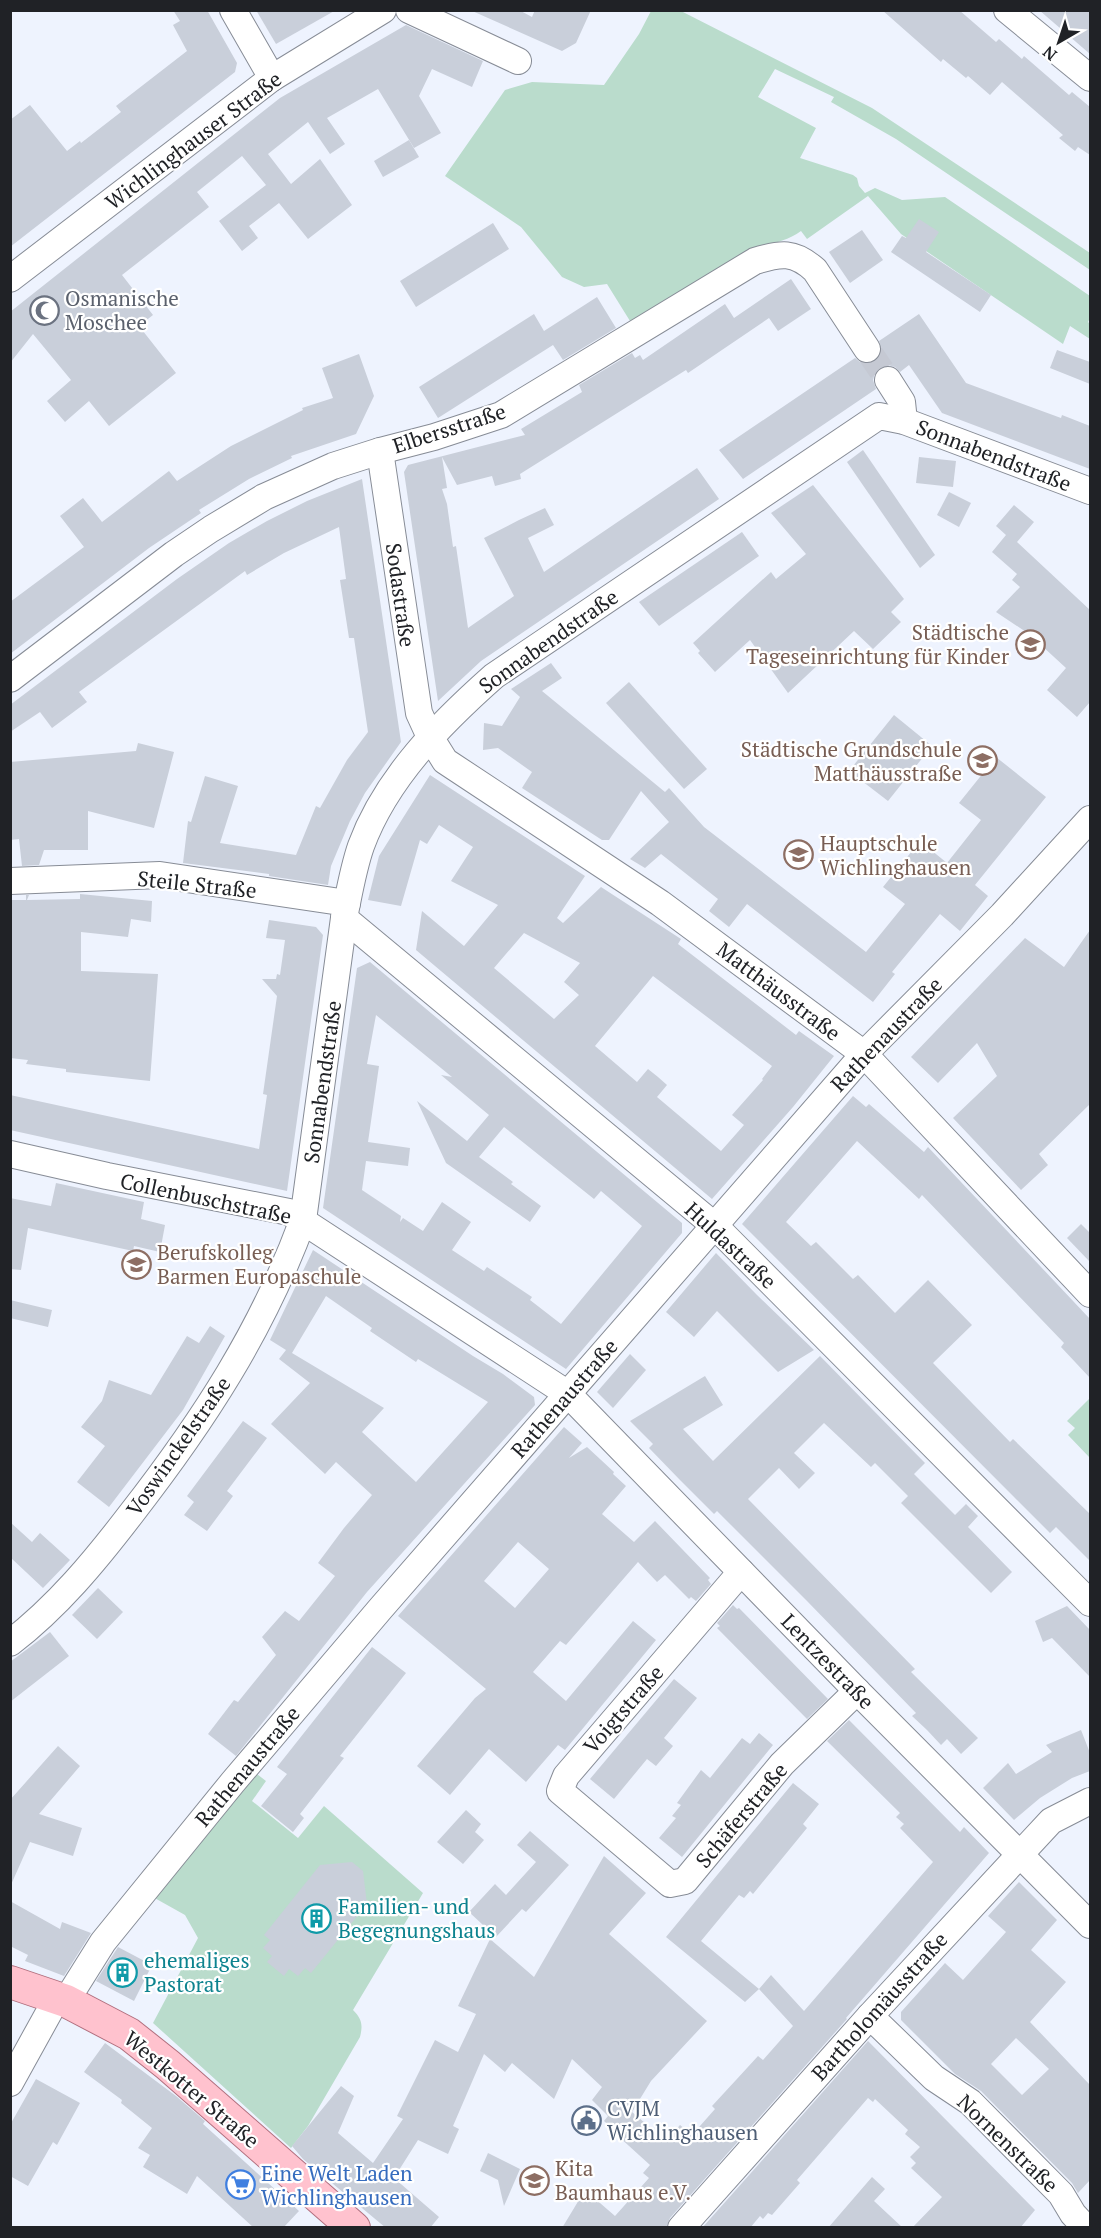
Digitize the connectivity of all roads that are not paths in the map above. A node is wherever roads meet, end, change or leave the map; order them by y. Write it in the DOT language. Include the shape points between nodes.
graph roads {
  1 [pos="233,10"];
  2 [pos="383,10"];
  3 [pos="409,10"];
  4 [pos="1007,10"];
  5 [pos="519,61"];
  6 [pos="272,78"];
  7 [pos="1090,78"];
  8 [pos="10,279"];
  9 [pos="867,349"];
  10 [pos="888,380"];
  11 [pos="904,421"];
  12 [pos="380,451"];
  13 [pos="1090,491"];
  14 [pos="10,679"];
  15 [pos="430,737"];
  16 [pos="1090,819"];
  17 [pos="10,880"];
  18 [pos="346,910"];
  19 [pos="864,1054"];
  20 [pos="10,1154"];
  21 [pos="303,1220"];
  22 [pos="715,1226"];
  23 [pos="1090,1294"];
  24 [pos="568,1394"];
  25 [pos="741,1572"];
  26 [pos="1081,1579"];
  27 [pos="1090,1603"];
  28 [pos="10,1643"];
  29 [pos="857,1690"];
  30 [pos="1090,1801"];
  31 [pos="617,1840"];
  32 [pos="1019,1853"];
  33 [pos="1090,1925"];
  34 [pos="10,1982"];
  35 [pos="62,1999"];
  36 [pos="870,2016"];
  37 [pos="10,2083"];
  38 [pos="1073,2223"];
  39 [pos="354,2228"];
  40 [pos="681,2228"];
  1 -- 6 [label="street"];
  2 -- 6 [label="street, Wichlinghauser Straße"];
  3 -- 5 [label="street"];
  4 -- 7 [label="street"];
  6 -- 8 [label="street, Wichlinghauser Straße"];
  9 -- 12 [label="street, Elbersstraße" via="815,270 791,255 779,254 755,261 501,416"];
  10 -- 11 [label="street" via="902,402"];
  11 -- 13 [label="street, Sonnabendstraße"];
  11 -- 15 [label="street, Sonnabendstraße" via="879,416 494,676"];
  12 -- 14 [label="street, Elbersstraße" via="333,466 264,497 211,529"];
  12 -- 15 [label="street, Sodastraße" via="419,713"];
  15 -- 18 [label="street, Sonnabendstraße" via="386,796 362,845"];
  15 -- 19 [label="street, Matthäusstraße" via="445,761 660,903"];
  16 -- 19 [label="street, Rathenaustraße" via="1002,915"];
  17 -- 18 [label="street, Steile Straße" via="160,875"];
  18 -- 21 [label="street, Sonnabendstraße"];
  18 -- 22 [label="street, Huldastraße"];
  19 -- 22 [label="street, Rathenaustraße"];
  19 -- 23 [label="street, Matthäusstraße"];
  20 -- 21 [label="street, Collenbuschstraße" via="289,1212"];
  21 -- 24 [label="street, Collenbuschstraße"];
  21 -- 28 [label="street, Voswinckelstraße" via="265,1310 182,1449 69,1590"];
  22 -- 24 [label="street, Rathenaustraße"];
  22 -- 26 [label="street, Huldastraße"];
  24 -- 25 [label="street, Lentzestraße"];
  24 -- 35 [label="street, Rathenaustraße" via="233,1782 103,1942"];
  25 -- 29 [label="street, Lentzestraße"];
  25 -- 31 [label="street, Voigtstraße" via="566,1776 560,1791"];
  26 -- 27 [label="street, Huldastraße"];
  29 -- 31 [label="street, Schäferstraße" via="782,1764 686,1881 670,1884"];
  29 -- 32 [label="street, Lentzestraße"];
  30 -- 32 [label="street, Bartholomäusstraße" via="1050,1821"];
  32 -- 33 [label="street, Lentzestraße"];
  32 -- 36 [label="street, Bartholomäusstraße"];
  34 -- 35 [label="main road, Westkotter Straße"];
  35 -- 37 [label="street, Rathenaustraße"];
  35 -- 39 [label="main road, Westkotter Straße" via="114,2025 148,2049"];
  36 -- 38 [label="street, Nornenstraße" via="934,2079 970,2102 1061,2194"];
  36 -- 40 [label="street, Bartholomäusstraße"];
}
